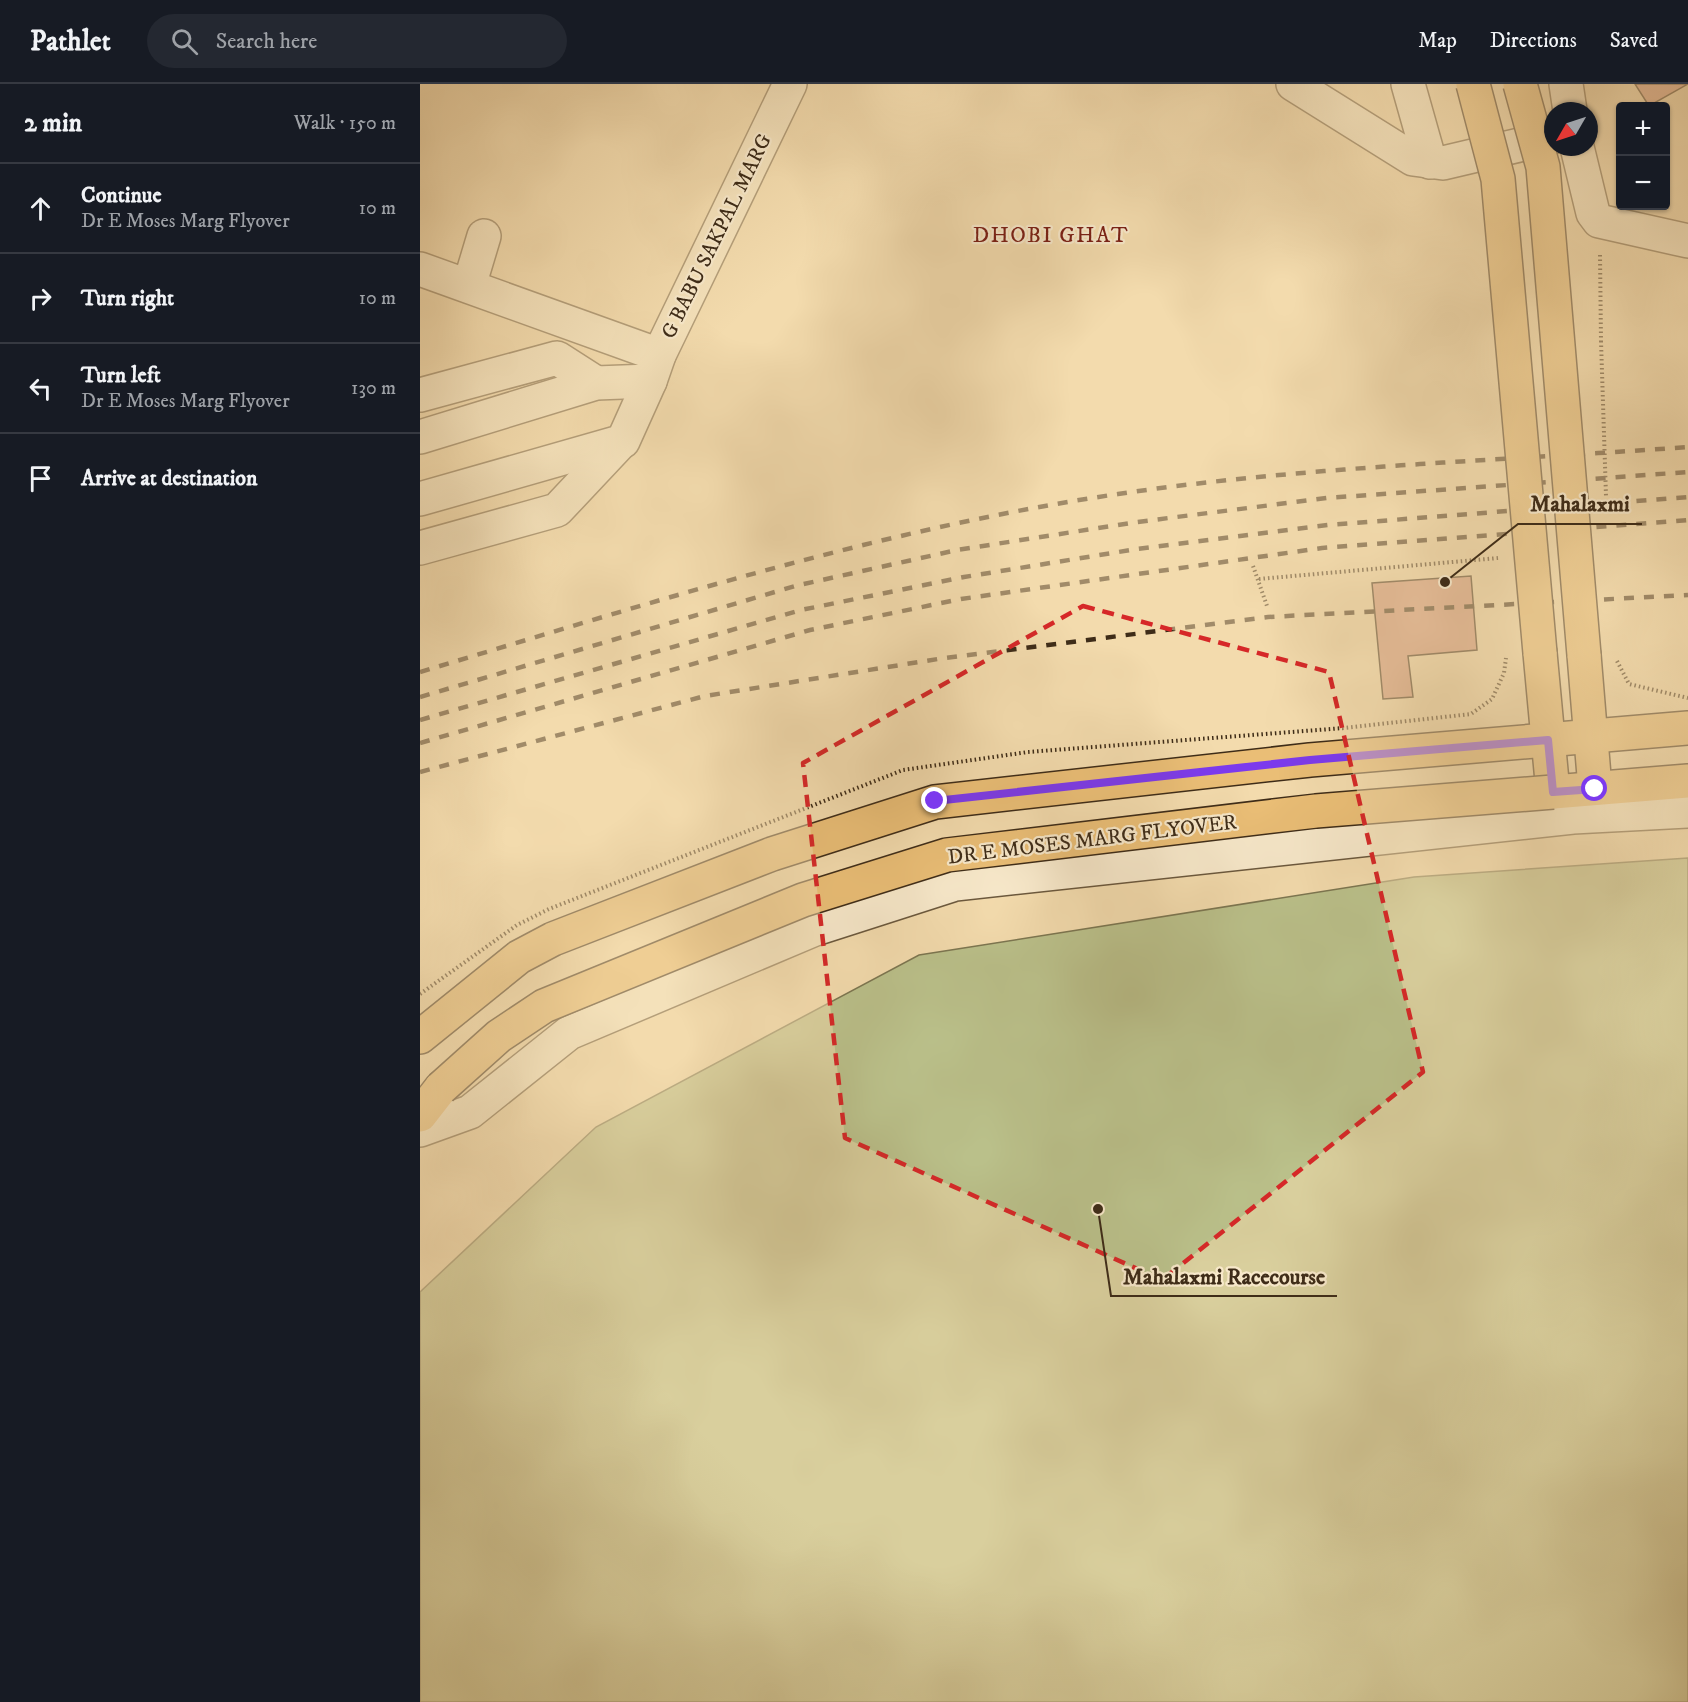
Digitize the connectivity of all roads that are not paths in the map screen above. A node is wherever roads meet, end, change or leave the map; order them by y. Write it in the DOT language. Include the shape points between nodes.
graph roads {
  1 [pos="790,84"];
  2 [pos="1293,84"];
  3 [pos="1408,84"];
  4 [pos="1473,84"];
  5 [pos="1520,84"];
  6 [pos="1566,84"];
  7 [pos="1569,102"];
  8 [pos="1544,138"];
  9 [pos="1579,156"];
  10 [pos="1430,162"];
  11 [pos="484,236"];
  12 [pos="1688,241"];
  13 [pos="420,269"];
  14 [pos="469,286"];
  15 [pos="655,368"];
  16 [pos="596,383"];
  17 [pos="420,395"];
  18 [pos="420,437"];
  19 [pos="623,441"];
  20 [pos="420,499"];
  21 [pos="420,548"];
  22 [pos="1688,728"];
  23 [pos="1591,736"];
  24 [pos="1548,740"];
  25 [pos="1688,781"];
  26 [pos="1595,789"];
  27 [pos="1553,792"];
  28 [pos="1688,811"];
  29 [pos="420,1037"];
  30 [pos="420,1115"];
  31 [pos="420,1130"];
  1 -- 15 [label="street, G BABU SAKPAL MARG"];
  2 -- 10 [label="street" via="1413,159"];
  3 -- 10 [label="street"];
  4 -- 24 [label="main road, bridge" via="1498,179"];
  5 -- 23 [label="main road, bridge" via="1543,167"];
  6 -- 7 [label="street"];
  8 -- 10 [label="street" via="1443,163"];
  9 -- 12 [label="street" via="1593,213 1599,221"];
  11 -- 14 [label="street"];
  13 -- 14 [label="street, G BABU SAKPAL MARG"];
  14 -- 15 [label="street, G BABU SAKPAL MARG"];
  15 -- 16 [label="street"];
  15 -- 19 [label="street"];
  16 -- 17 [label="street" via="557,358"];
  16 -- 18 [label="street"];
  19 -- 20 [label="street"];
  19 -- 21 [label="street" via="557,510"];
  22 -- 23 [label="main road"];
  23 -- 24 [label="main road"];
  23 -- 26 [label="main road"];
  24 -- 27 [label="main road"];
  24 -- 29 [label="main road" via="1310,760 935,801 772,854 553,939 519,957"];
  25 -- 26 [label="main road, DR E MOSES MARG FLYOVER"];
  26 -- 27 [label="main road, DR E MOSES MARG FLYOVER"];
  27 -- 30 [label="main road, DR E MOSES MARG FLYOVER, bridge" via="1316,811 947,855 803,900 544,1006 499,1036 441,1088"];
  28 -- 31 [label="street" via="1573,817 955,884 815,928 568,1034 470,1112"];
}
